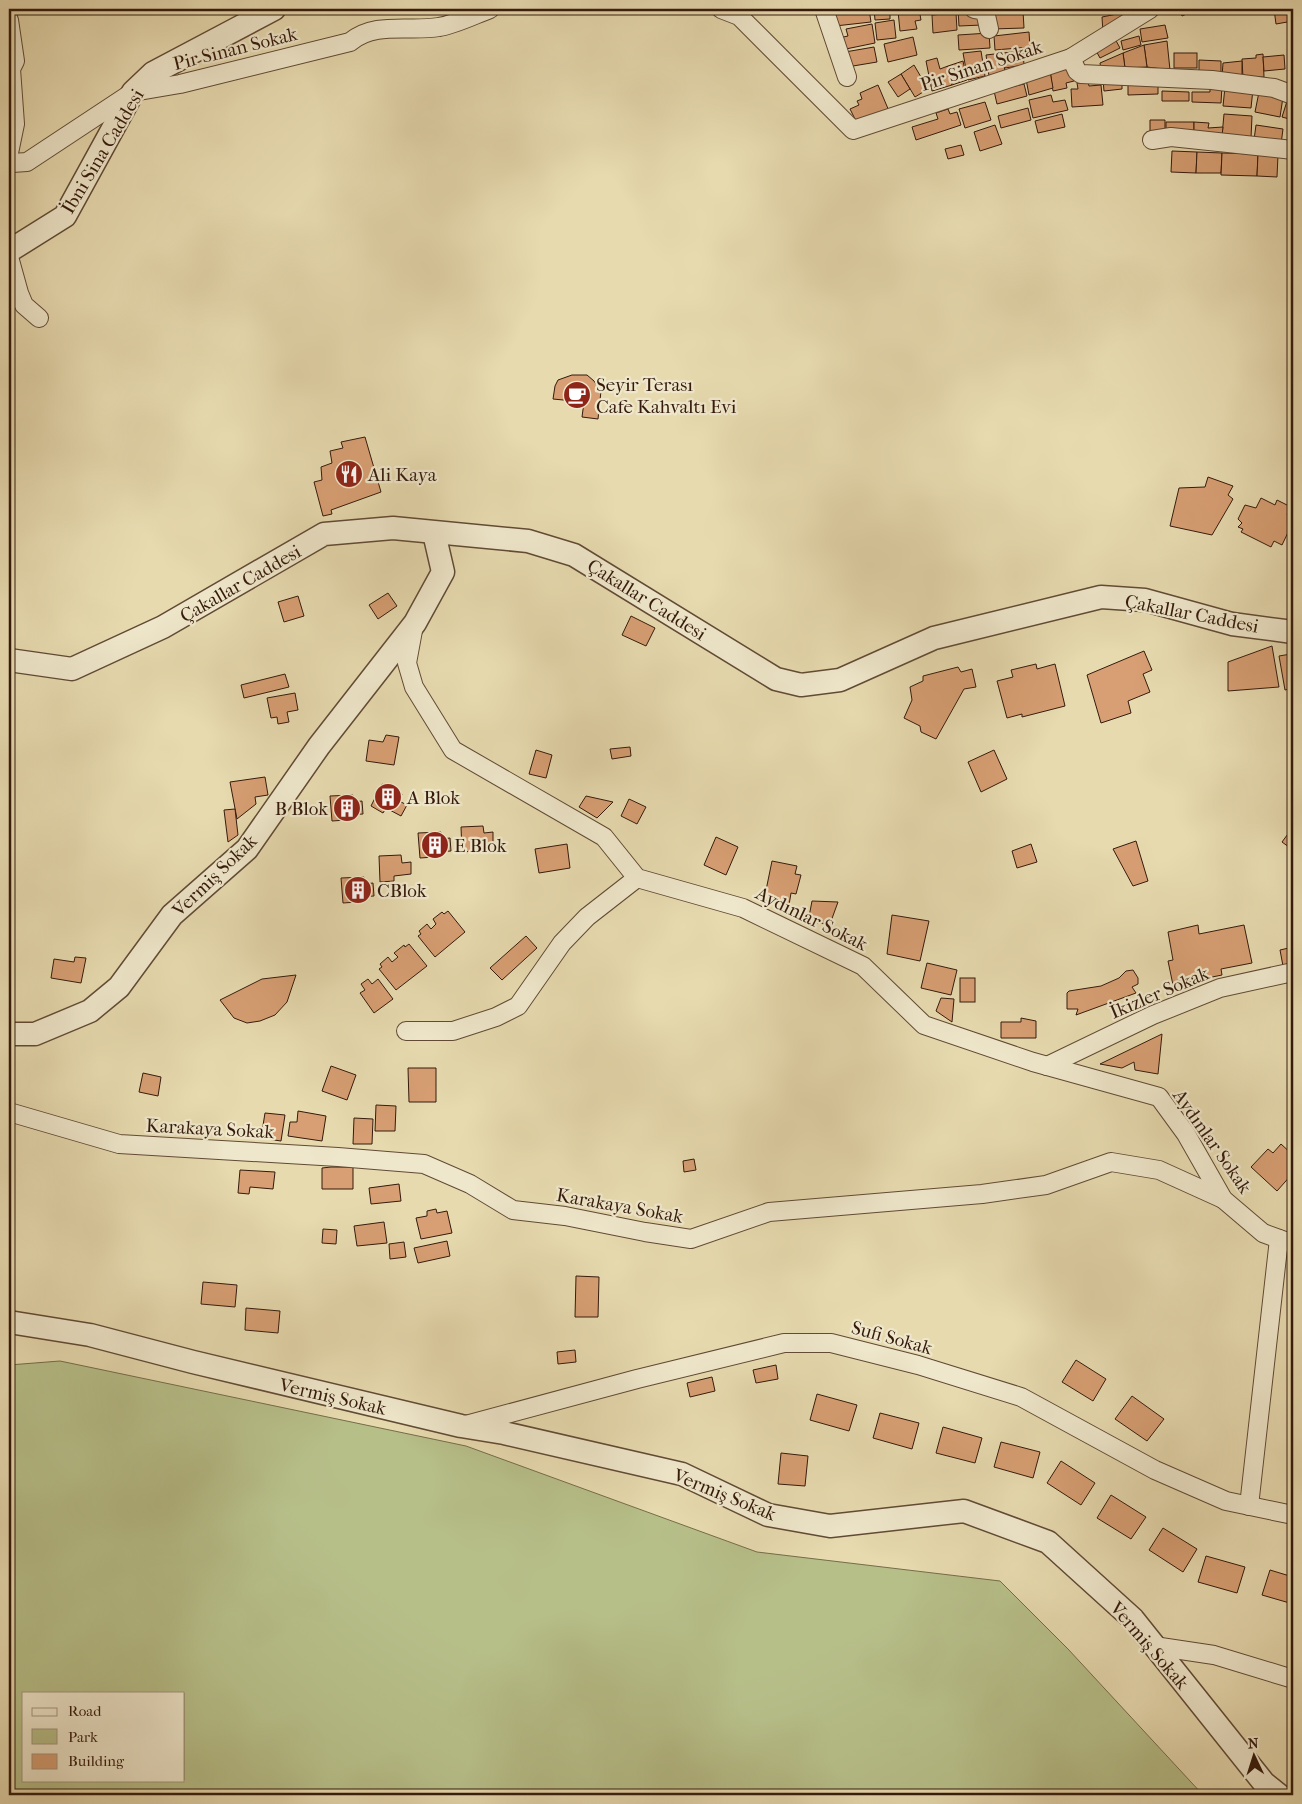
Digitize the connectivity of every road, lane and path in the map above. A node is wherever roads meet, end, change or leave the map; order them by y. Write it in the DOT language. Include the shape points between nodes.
graph roads {
  1 [pos="274,9"];
  2 [pos="490,9"];
  3 [pos="721,9"];
  4 [pos="824,9"];
  5 [pos="974,9"];
  6 [pos="1150,9"];
  7 [pos="250,15"];
  8 [pos="9,20"];
  9 [pos="989,29"];
  10 [pos="1071,58"];
  11 [pos="847,77"];
  12 [pos="133,92"];
  13 [pos="1293,95"];
  14 [pos="1152,140"];
  15 [pos="1293,150"];
  16 [pos="9,153"];
  17 [pos="9,158"];
  18 [pos="9,251"];
  19 [pos="9,256"];
  20 [pos="39,318"];
  21 [pos="434,533"];
  22 [pos="415,623"];
  23 [pos="1293,632"];
  24 [pos="9,660"];
  25 [pos="637,878"];
  26 [pos="1293,972"];
  27 [pos="406,1031"];
  28 [pos="9,1034"];
  29 [pos="1047,1066"];
  30 [pos="9,1112"];
  31 [pos="1223,1199"];
  32 [pos="1286,1242"];
  33 [pos="9,1322"];
  34 [pos="461,1426"];
  35 [pos="1249,1506"];
  36 [pos="1293,1515"];
  37 [pos="1154,1646"];
  38 [pos="1293,1679"];
  39 [pos="1278,1795"];
  1 -- 7 [label="street, İbni Sina Caddesi"];
  2 -- 12 [label="street, Pir Sinan Sokak" via="440,27 378,29 358,35 350,42 180,84"];
  3 -- 10 [label="street, Pir Sinan Sokak" via="739,16 853,130"];
  4 -- 11 [label="street"];
  5 -- 9 [label="street" via="985,11"];
  6 -- 10 [label="street"];
  7 -- 12 [label="street, İbni Sina Caddesi" via="153,73"];
  8 -- 16 [label="street" via="15,61 11,69 15,124"];
  10 -- 13 [label="street, Pir Sinan Sokak" via="1081,74 1212,80 1274,88"];
  12 -- 17 [label="street" via="26,162 12,163"];
  12 -- 18 [label="street, İbni Sina Caddesi" via="65,216"];
  14 -- 15 [label="street" via="1171,137"];
  19 -- 20 [label="street" via="24,305"];
  21 -- 22 [label="street, Vermiş Sokak" via="443,572"];
  21 -- 23 [label="street, Çakallar Caddesi" via="528,542 574,555 776,678 800,685 840,680 934,638 1101,597 1144,600 1232,624"];
  21 -- 24 [label="street, Çakallar Caddesi" via="393,528 324,534 163,627 72,669"];
  22 -- 25 [label="street" via="407,664 414,687 453,750 604,837"];
  22 -- 28 [label="street, Vermiş Sokak" via="319,746 247,849 172,915 119,986 90,1011 35,1034"];
  25 -- 27 [label="street" via="587,917 562,943 518,1006 496,1018 453,1030"];
  25 -- 29 [label="street, Aydınlar Sokak" via="743,908 863,966 924,1025"];
  26 -- 29 [label="street, İkizler Sokak" via="1220,988 1152,1015"];
  29 -- 31 [label="street, Aydınlar Sokak" via="1159,1097 1186,1134"];
  30 -- 31 [label="street, Karakaya Sokak" via="119,1144 424,1164 470,1184 513,1210 691,1239 769,1212 982,1194 1046,1184 1111,1162 1159,1170"];
  31 -- 32 [label="street, Aydınlar Sokak" via="1263,1233"];
  32 -- 35 [label="street"];
  33 -- 34 [label="street, Vermiş Sokak" via="90,1335"];
  34 -- 35 [label="street, Sufi Sokak" via="784,1343 831,1343 918,1365 1021,1397 1156,1470 1226,1501"];
  34 -- 37 [label="street, Vermiş Sokak" via="682,1474 768,1515 830,1526 964,1511 1048,1542 1132,1619"];
  35 -- 36 [label="street, Sufi Sokak"];
  37 -- 38 [label="street" via="1214,1655"];
  37 -- 39 [label="street, Vermiş Sokak" via="1264,1783"];
}
